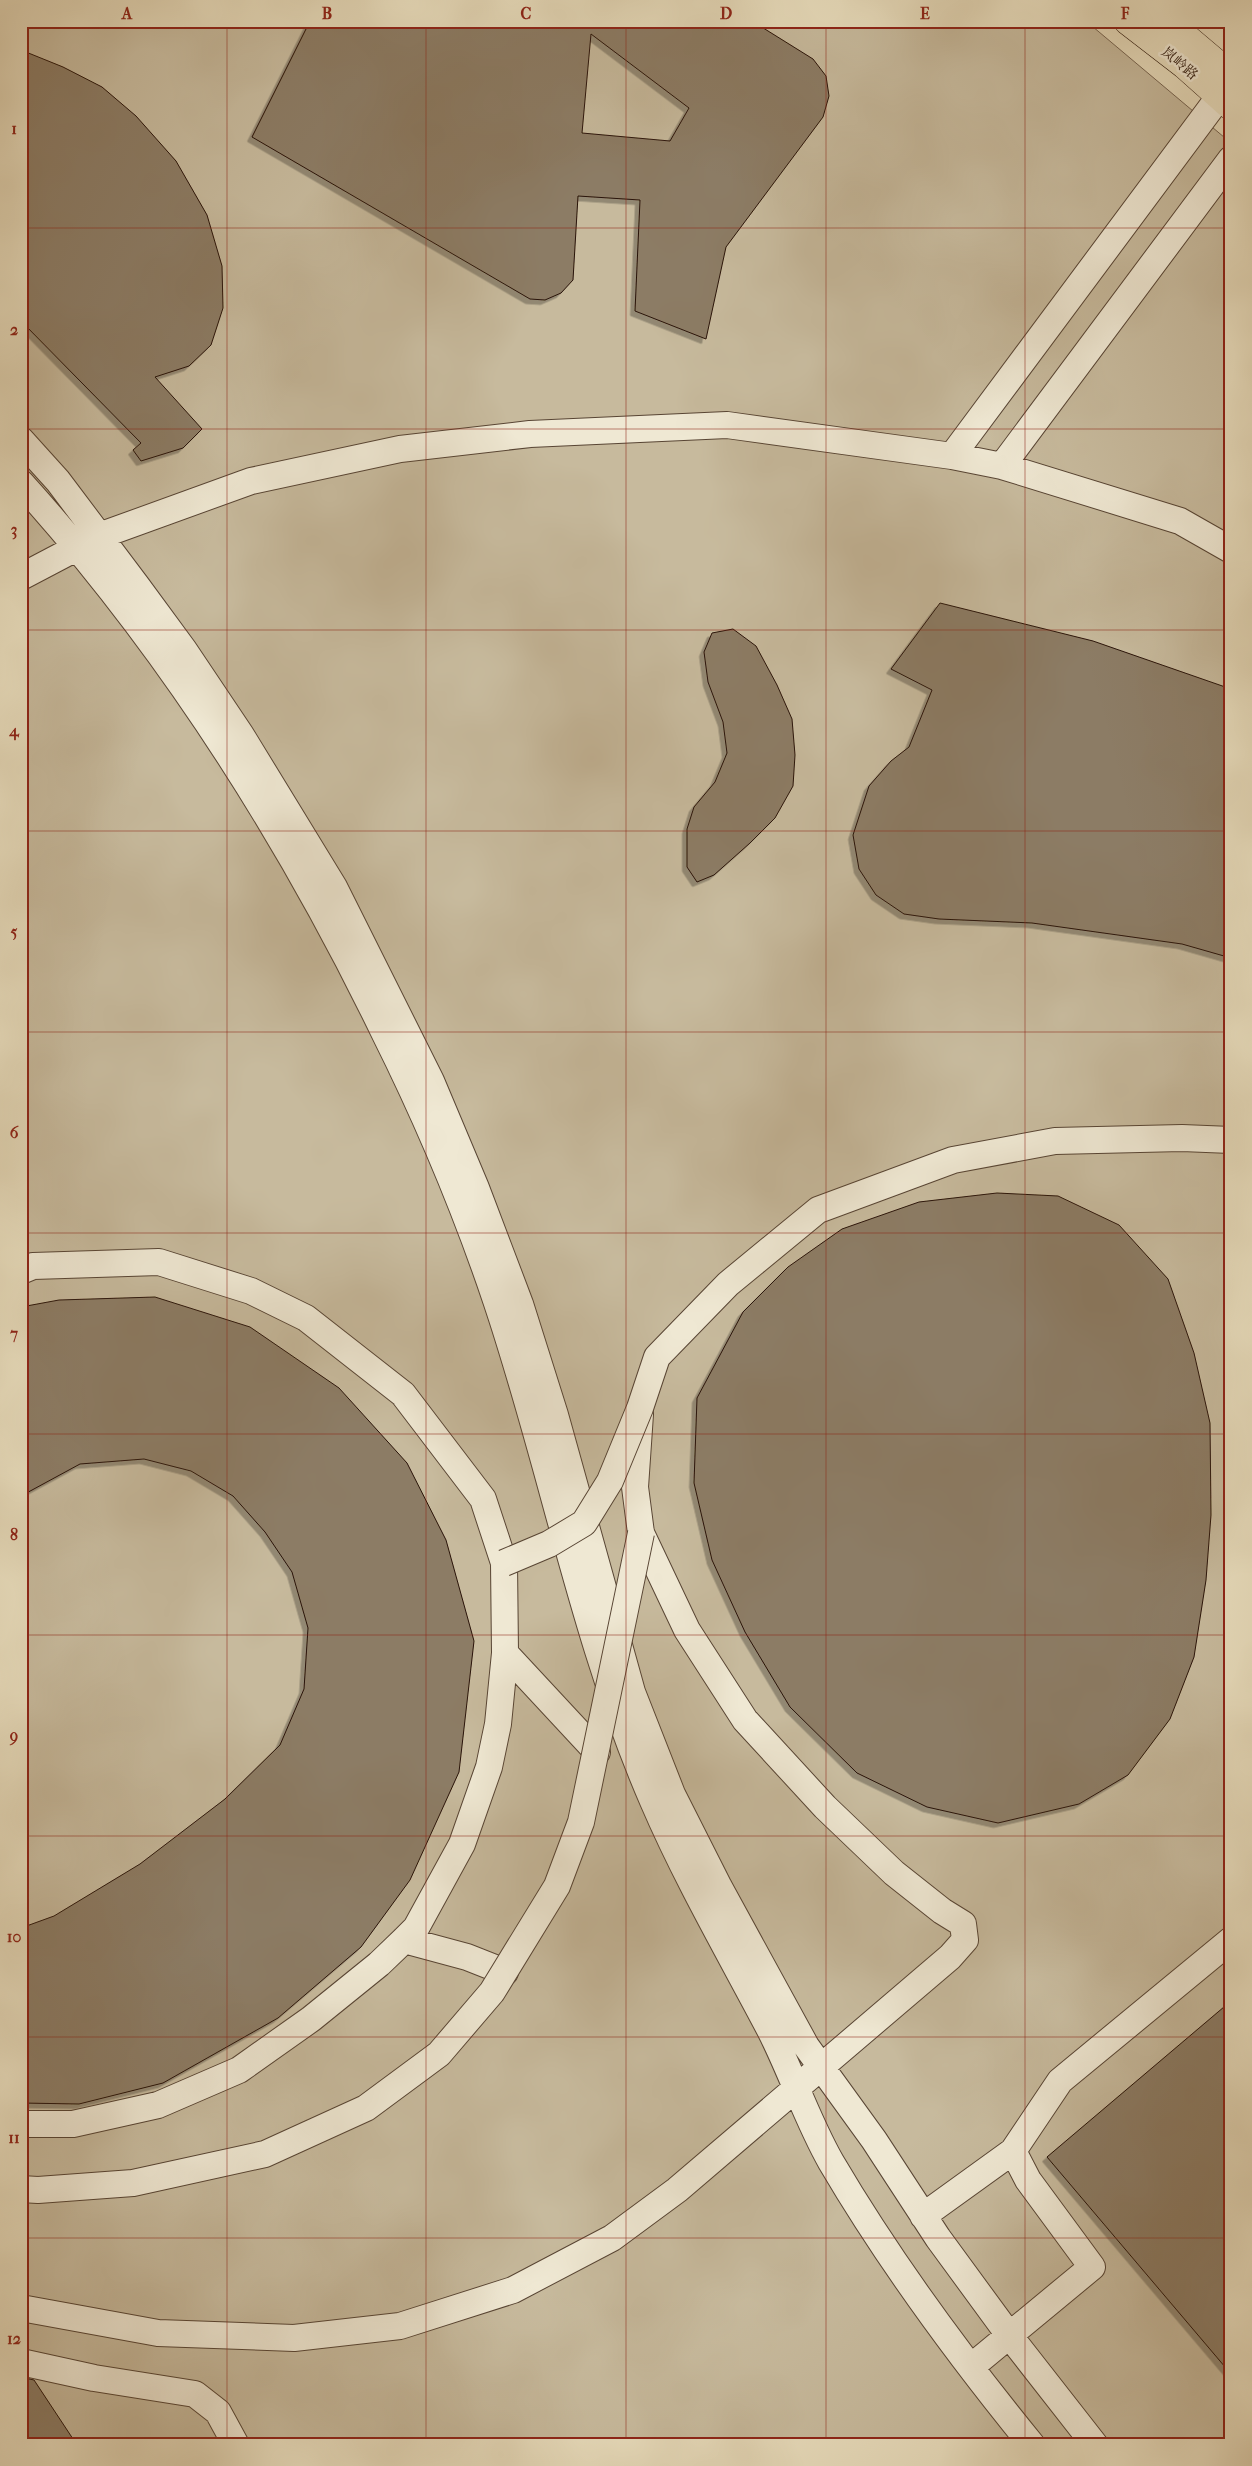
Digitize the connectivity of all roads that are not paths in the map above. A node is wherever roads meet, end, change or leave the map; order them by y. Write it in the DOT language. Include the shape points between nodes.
graph roads {
  1 [pos="1128,21"];
  2 [pos="1166,21"];
  3 [pos="1228,90"];
  4 [pos="1231,159"];
  5 [pos="21,440"];
  6 [pos="952,456"];
  7 [pos="1002,466"];
  8 [pos="21,483"];
  9 [pos="99,536"];
  10 [pos="77,548"];
  11 [pos="1231,550"];
  12 [pos="21,577"];
  13 [pos="1231,1140"];
  14 [pos="21,1270"];
  15 [pos="640,1408"];
  16 [pos="641,1534"];
  17 [pos="504,1563"];
  18 [pos="505,1653"];
  19 [pos="597,1752"];
  20 [pos="404,1940"];
  21 [pos="1231,1940"];
  22 [pos="504,1972"];
  23 [pos="820,2066"];
  24 [pos="796,2087"];
  25 [pos="21,2124"];
  26 [pos="1013,2151"];
  27 [pos="21,2189"];
  28 [pos="923,2216"];
  29 [pos="21,2308"];
  30 [pos="1009,2336"];
  31 [pos="21,2362"];
  32 [pos="971,2367"];
  33 [pos="236,2445"];
  34 [pos="1032,2445"];
  35 [pos="1095,2445"];
  1 -- 3 [label="main road, 岚岭路" via="1185,65"];
  2 -- 3 [label="main road, 岚岭路"];
  3 -- 6 [label="street"];
  4 -- 7 [label="street"];
  5 -- 9 [label="street" via="58,481"];
  6 -- 7 [label="street"];
  6 -- 9 [label="street" via="727,425 530,434 400,449 251,482"];
  7 -- 11 [label="street" via="1180,522"];
  8 -- 10 [label="street"];
  9 -- 10 [label="street"];
  9 -- 23 [label="street" via="184,650 288,808 334,886 431,1080 520,1304 555,1415 635,1701 672,1794 719,1888 792,2022"];
  10 -- 12 [label="street"];
  10 -- 24 [label="street" via="117,595 167,664 270,820 314,893 412,1088 494,1293 524,1384 588,1619 652,1799"];
  13 -- 15 [label="street, bridge" via="1055,1141 953,1160 818,1210 728,1284 657,1358"];
  14 -- 17 [label="street" via="34,1266 159,1262 251,1290 306,1318 403,1394 483,1499"];
  15 -- 16 [label="street, bridge" via="635,1488"];
  15 -- 17 [label="street, bridge" via="610,1481 584,1523 549,1544"];
  16 -- 19 [label="street, bridge"];
  16 -- 23 [label="street" via="687,1630 745,1720 825,1807 894,1873 963,1924 965,1940 936,1969"];
  17 -- 18 [label="street"];
  18 -- 19 [label="street"];
  18 -- 20 [label="street" via="498,1724 489,1767 462,1844 416,1928"];
  19 -- 22 [label="street, bridge" via="581,1822 557,1886"];
  20 -- 22 [label="street" via="467,1957"];
  20 -- 25 [label="street" via="311,2019 239,2070 158,2105 73,2124"];
  21 -- 26 [label="street" via="1060,2081"];
  22 -- 27 [label="street, bridge" via="492,1992 439,2054 366,2108 265,2154 133,2183"];
  23 -- 24 [label="street"];
  23 -- 28 [label="street" via="874,2140"];
  24 -- 29 [label="street" via="677,2190 612,2238 513,2290 400,2326 294,2338 158,2333"];
  24 -- 32 [label="street" via="829,2158"];
  26 -- 28 [label="street"];
  26 -- 30 [label="street" via="1028,2180 1092,2267"];
  28 -- 30 [label="street"];
  30 -- 32 [label="street"];
  30 -- 35 [label="street"];
  31 -- 33 [label="street" via="94,2378 195,2394 218,2412"];
  32 -- 34 [label="street"];
}
